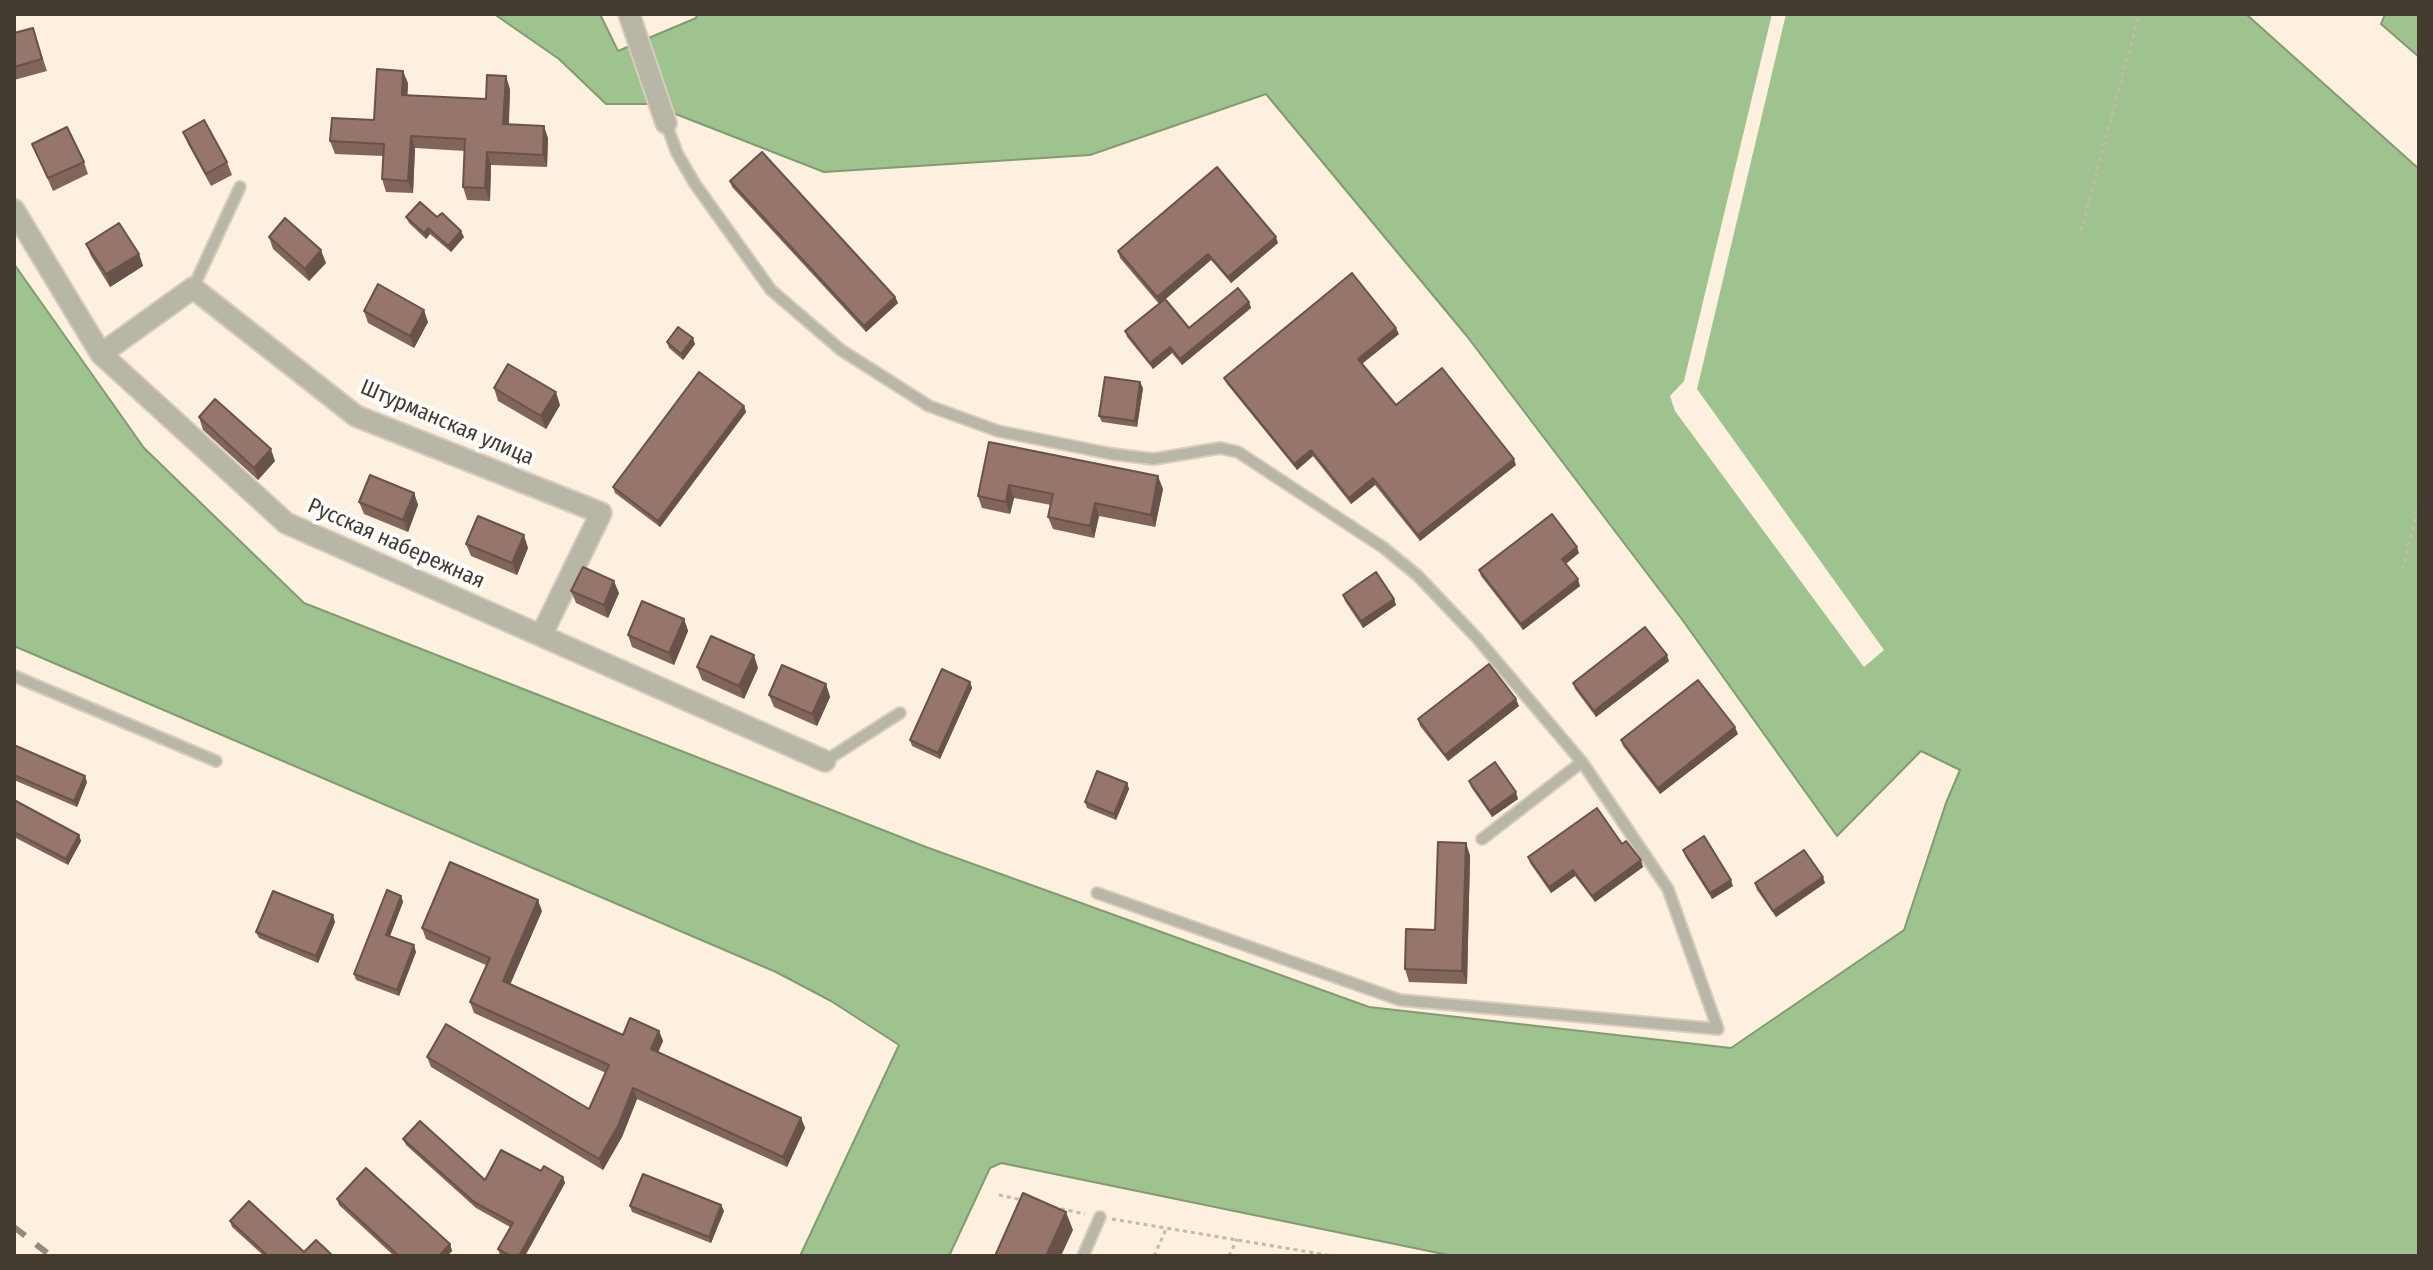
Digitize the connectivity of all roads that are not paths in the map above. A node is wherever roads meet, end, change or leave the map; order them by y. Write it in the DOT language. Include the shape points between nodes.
graph roads {
  1 [pos="629,14"];
  2 [pos="666,123"];
  3 [pos="240,187"];
  4 [pos="14,210"];
  5 [pos="193,288"];
  6 [pos="101,354"];
  7 [pos="542,634"];
  8 [pos="14,676"];
  9 [pos="900,713"];
  10 [pos="216,761"];
  11 [pos="825,761"];
  12 [pos="1582,762"];
  13 [pos="1482,839"];
  14 [pos="1097,893"];
  15 [pos="1100,1217"];
  16 [pos="1083,1256"];
  1 -- 2 [label="street"];
  2 -- 12 [label="lane" via="701,193 771,290 841,350 929,406 998,431 1154,459 1220,448 1238,452 1418,576"];
  3 -- 5 [label="lane"];
  4 -- 6 [label="street, Русская набережная"];
  5 -- 6 [label="street"];
  5 -- 7 [label="street, Штурманская улица" via="356,416 601,513"];
  6 -- 7 [label="street, Русская набережная" via="286,523"];
  7 -- 11 [label="street, Русская набережная"];
  8 -- 10 [label="lane"];
  9 -- 11 [label="lane"];
  12 -- 13 [label="lane"];
  12 -- 14 [label="lane" via="1668,889 1718,1029 1400,1000"];
  15 -- 16 [label="lane"];
}
